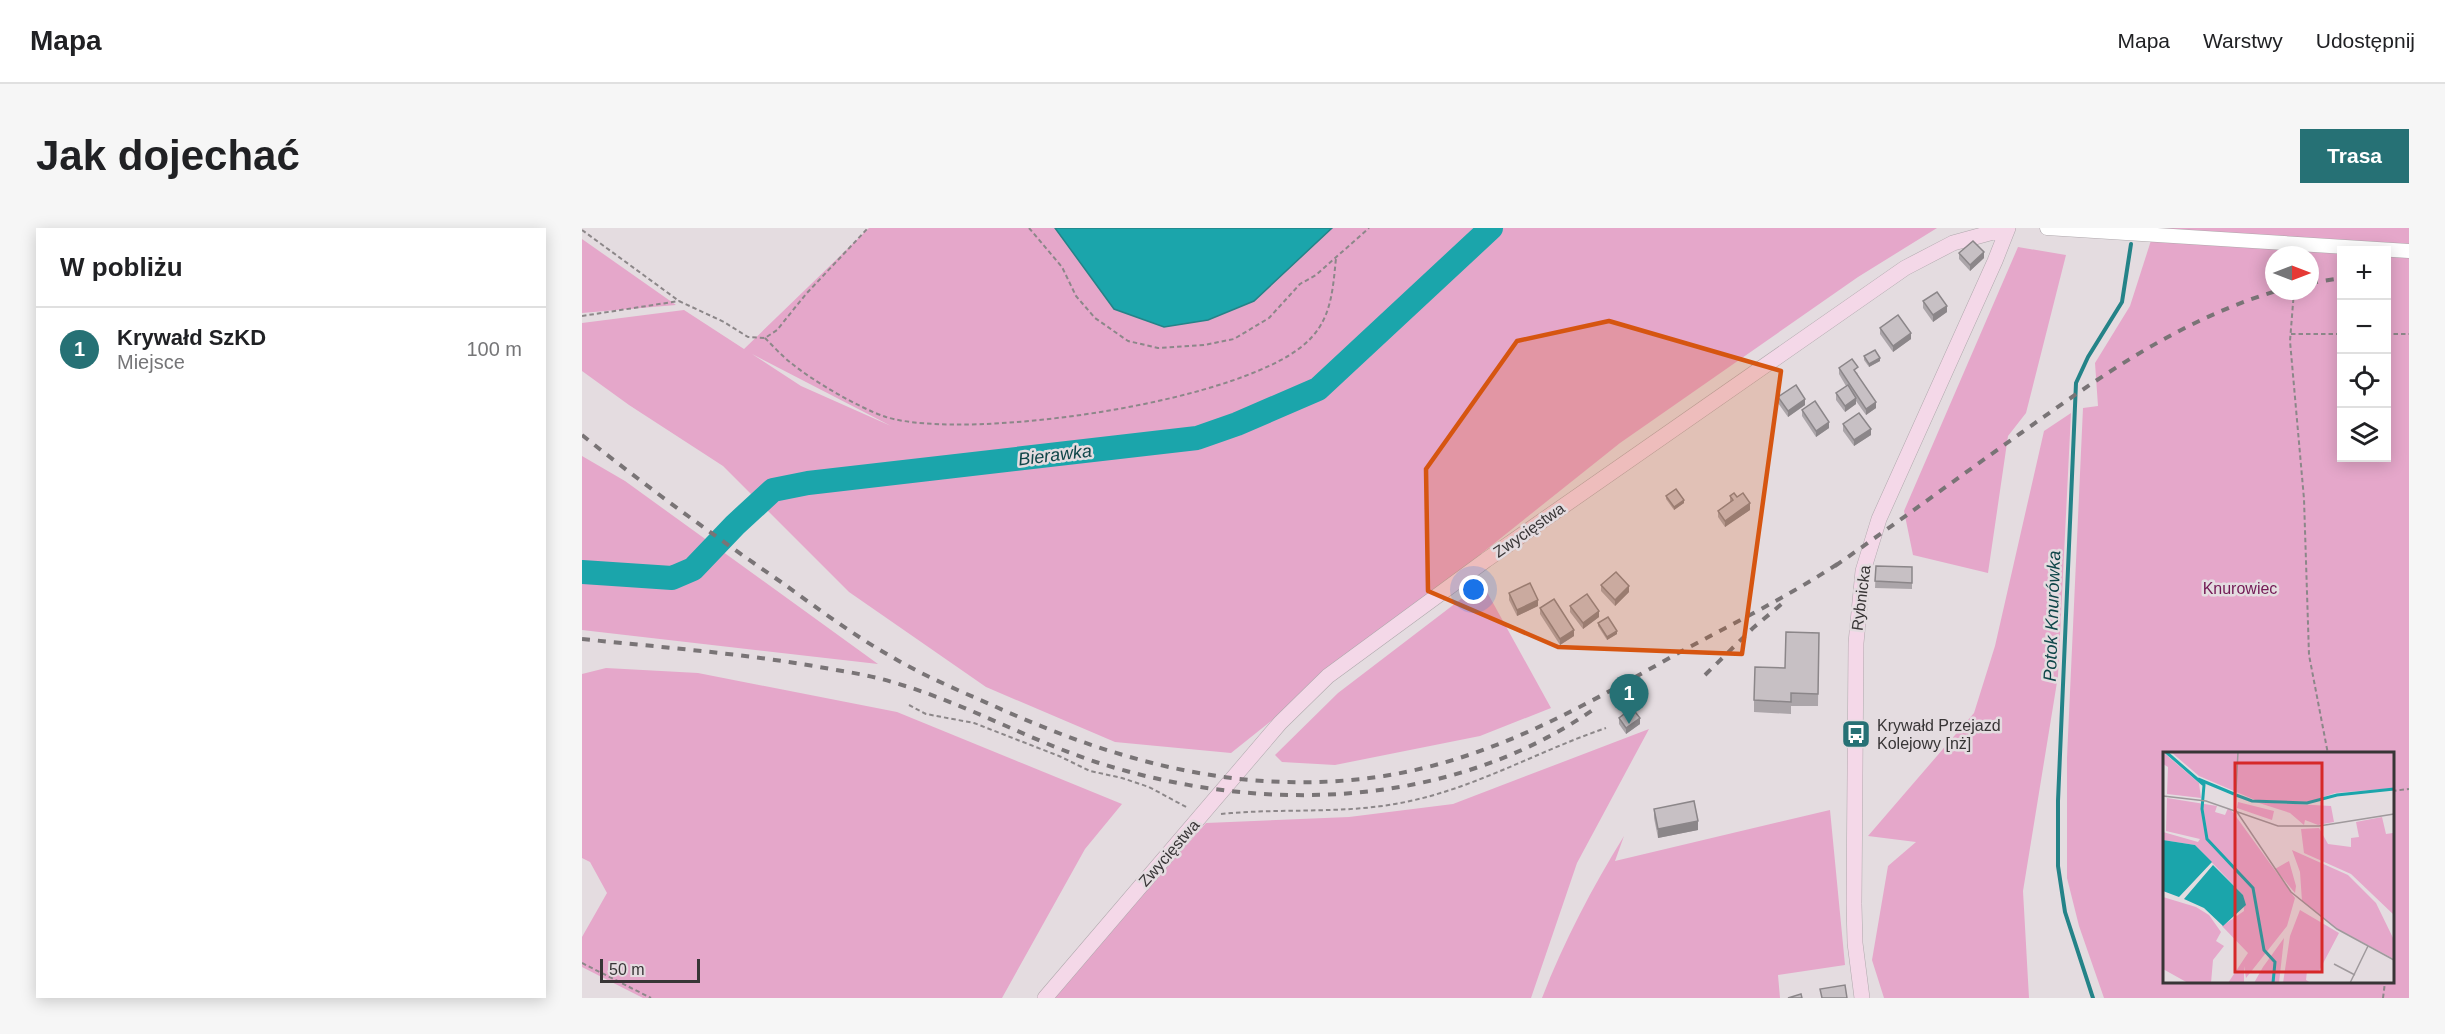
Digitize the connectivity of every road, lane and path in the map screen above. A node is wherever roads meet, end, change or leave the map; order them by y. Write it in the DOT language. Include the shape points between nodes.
graph roads {
  1 [pos="868,228"];
  2 [pos="1029,228"];
  3 [pos="1369,228"];
  4 [pos="2008,228"];
  5 [pos="2047,228"];
  6 [pos="582,230"];
  7 [pos="2409,251"];
  8 [pos="1336,258"];
  9 [pos="2293,300"];
  10 [pos="679,301"];
  11 [pos="582,316"];
  12 [pos="2291,334"];
  13 [pos="2337,334"];
  14 [pos="2391,334"];
  15 [pos="2409,334"];
  16 [pos="765,338"];
  17 [pos="909,705"];
  18 [pos="1606,728"];
  19 [pos="2328,752"];
  20 [pos="2409,789"];
  21 [pos="2394,791"];
  22 [pos="1201,816"];
  23 [pos="582,963"];
  24 [pos="2385,983"];
  25 [pos="651,998"];
  26 [pos="1044,998"];
  27 [pos="1862,998"];
  28 [pos="2383,998"];
  1 -- 16 [label="path" via="777,330"];
  2 -- 8 [label="path" via="1062,267 1076,296 1095,318 1128,341 1158,348 1234,339 1269,318 1300,284"];
  3 -- 8 [label="path"];
  4 -- 22 [label="main road, Zwycięstwa" via="1953,243 1905,268 1425,604 1329,675 1280,723"];
  4 -- 27 [label="main road, Rybnicka" via="1879,519 1862,579 1856,643 1854,904"];
  5 -- 7 [label="street"];
  6 -- 10 [label="path"];
  8 -- 16 [label="path" via="1326,318 1311,339 1295,352 1194,394 1096,412 953,426 917,424 854,402 791,363"];
  9 -- 12 [label="path"];
  10 -- 11 [label="path"];
  10 -- 16 [label="path" via="748,338"];
  12 -- 13 [label="path"];
  12 -- 19 [label="path" via="2307,561 2309,655"];
  14 -- 15 [label="path"];
  17 -- 22 [label="path" via="926,714 974,723 1089,771 1149,787"];
  18 -- 22 [label="path" via="1478,782 1396,804"];
  20 -- 21 [label="path"];
  22 -- 26 [label="main road, Zwycięstwa"];
  23 -- 25 [label="path"];
  24 -- 28 [label="path"];
}
